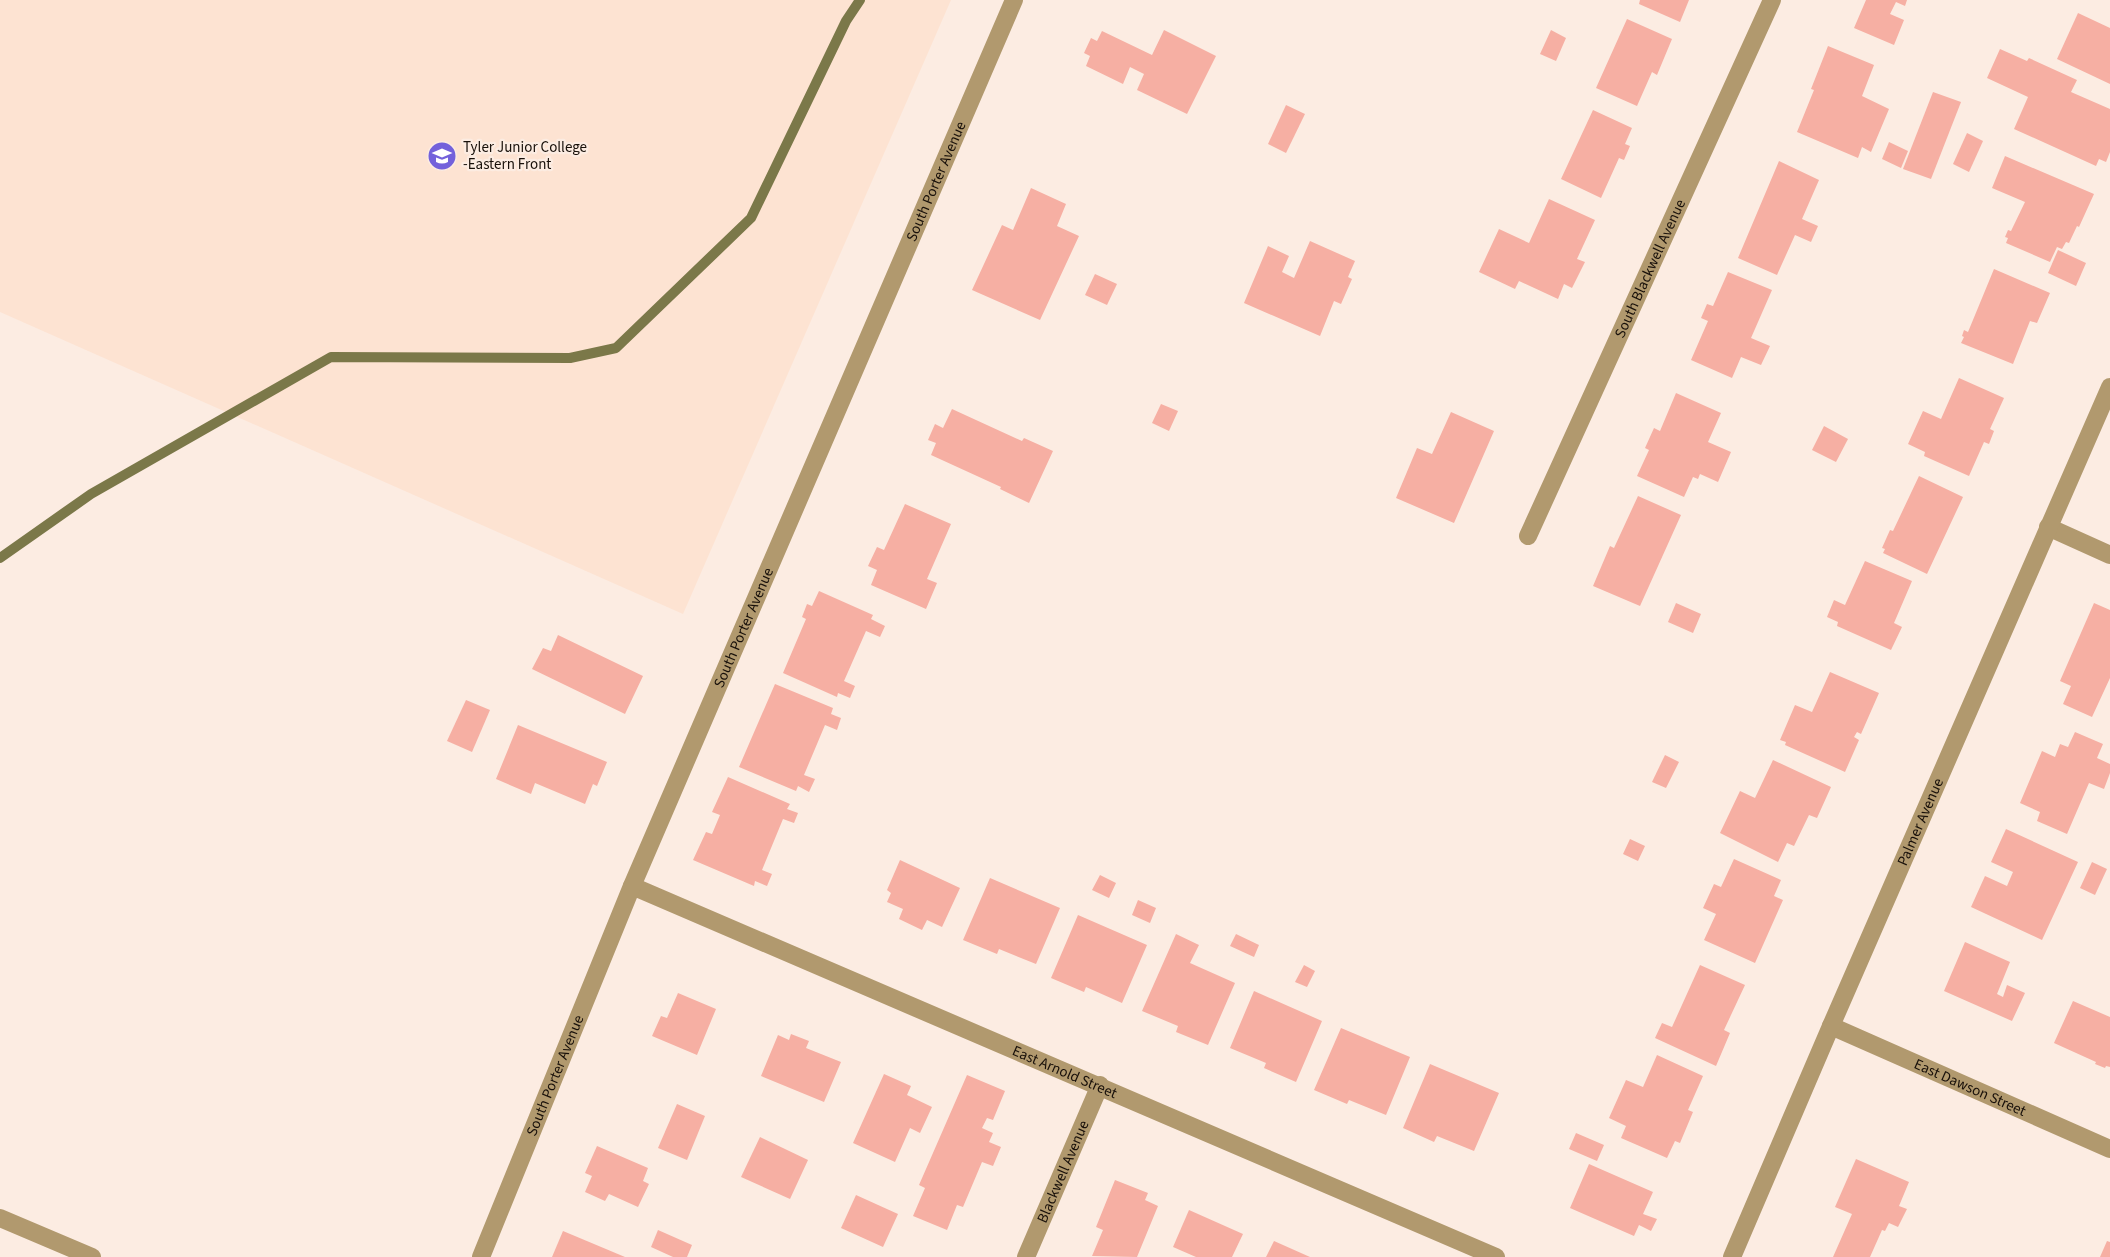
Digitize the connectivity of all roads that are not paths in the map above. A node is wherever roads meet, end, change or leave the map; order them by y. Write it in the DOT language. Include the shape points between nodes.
graph roads {
  1 [pos="1014,0"];
  2 [pos="1772,0"];
  3 [pos="2110,387"];
  4 [pos="2048,527"];
  5 [pos="1528,536"];
  6 [pos="2110,555"];
  7 [pos="632,886"];
  8 [pos="1831,1026"];
  9 [pos="1100,1085"];
  10 [pos="2110,1149"];
  11 [pos="0,1218"];
  12 [pos="92,1257"];
  13 [pos="481,1257"];
  14 [pos="1026,1257"];
  15 [pos="1496,1257"];
  16 [pos="1732,1257"];
  1 -- 7 [label="street, South Porter Avenue"];
  2 -- 5 [label="street, South Blackwell Avenue"];
  3 -- 4 [label="street, Palmer Avenue"];
  4 -- 6 [label="street"];
  4 -- 8 [label="street, Palmer Avenue"];
  7 -- 9 [label="street, East Arnold Street"];
  7 -- 13 [label="street, South Porter Avenue"];
  8 -- 10 [label="street, East Dawson Street"];
  8 -- 16 [label="street, Palmer Avenue"];
  9 -- 14 [label="street, Blackwell Avenue"];
  9 -- 15 [label="street, East Arnold Street"];
  11 -- 12 [label="street"];
}
